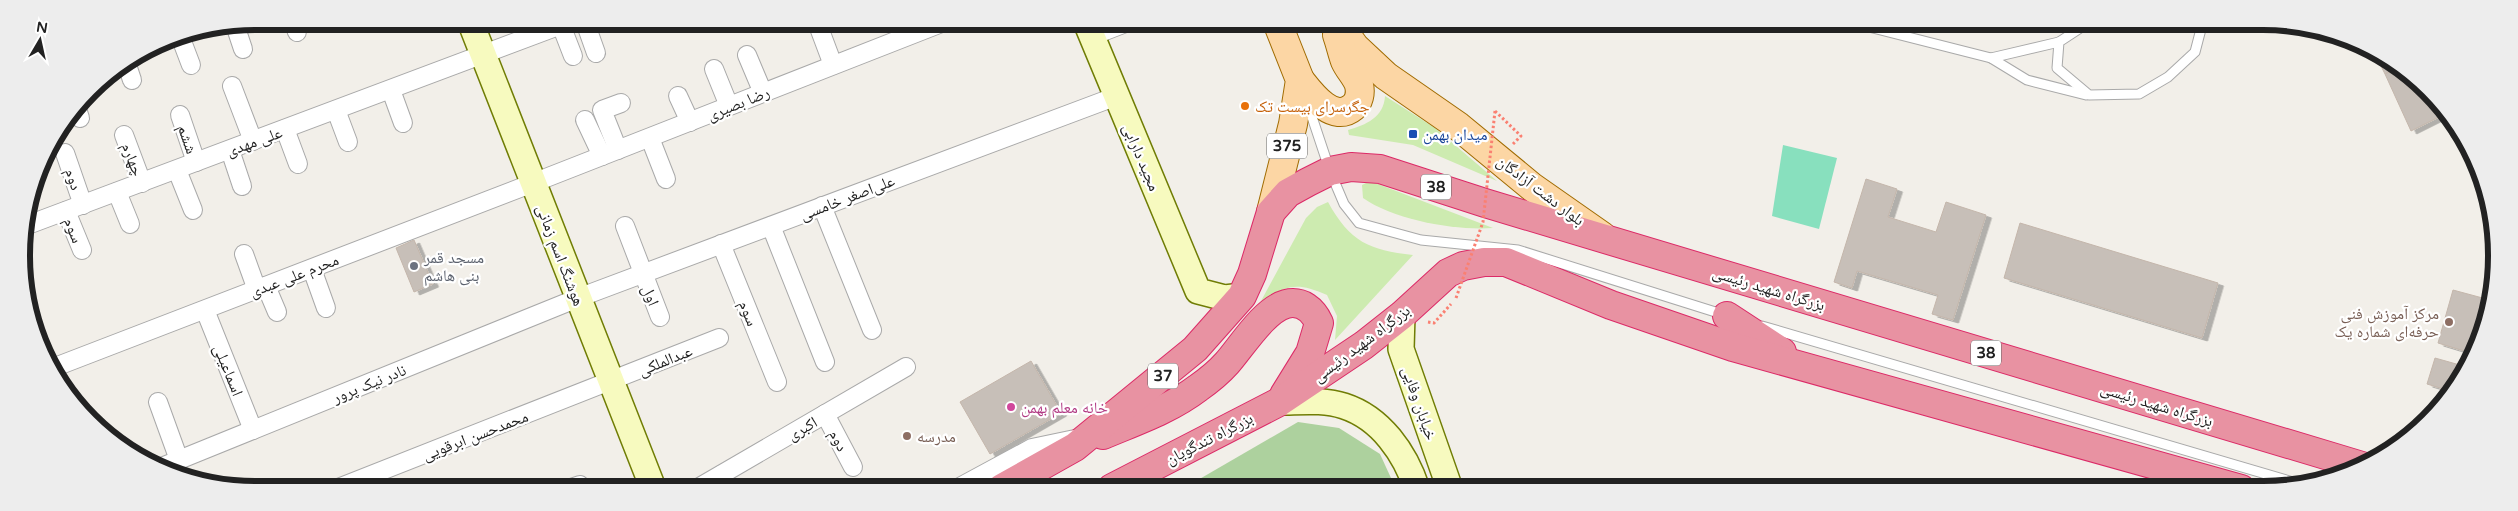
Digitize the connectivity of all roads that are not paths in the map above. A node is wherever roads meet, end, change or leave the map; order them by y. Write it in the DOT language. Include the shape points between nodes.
graph roads {
  1 [pos="473,30"];
  2 [pos="548,30"];
  3 [pos="567,30"];
  4 [pos="589,30"];
  5 [pos="820,30"];
  6 [pos="923,30"];
  7 [pos="1089,30"];
  8 [pos="1280,30"];
  9 [pos="1337,30"];
  10 [pos="1341,30"];
  11 [pos="1881,30"];
  12 [pos="2077,30"];
  13 [pos="2201,30"];
  14 [pos="236,31"];
  15 [pos="182,42"];
  16 [pos="2059,42"];
  17 [pos="243,49"];
  18 [pos="596,53"];
  19 [pos="747,55"];
  20 [pos="483,56"];
  21 [pos="573,56"];
  22 [pos="1991,58"];
  23 [pos="191,65"];
  24 [pos="833,65"];
  25 [pos="714,69"];
  26 [pos="1300,80"];
  27 [pos="232,86"];
  28 [pos="391,90"];
  29 [pos="763,93"];
  30 [pos="2089,95"];
  31 [pos="678,96"];
  32 [pos="1117,96"];
  33 [pos="621,103"];
  34 [pos="728,106"];
  35 [pos="336,110"];
  36 [pos="180,115"];
  37 [pos="585,120"];
  38 [pos="690,122"];
  39 [pos="403,123"];
  40 [pos="285,129"];
  41 [pos="124,135"];
  42 [pos="650,138"];
  43 [pos="253,141"];
  44 [pos="348,142"];
  45 [pos="230,150"];
  46 [pos="65,153"];
  47 [pos="610,153"];
  48 [pos="196,162"];
  49 [pos="298,164"];
  50 [pos="177,170"];
  51 [pos="1330,171"];
  52 [pos="666,179"];
  53 [pos="142,183"];
  54 [pos="533,183"];
  55 [pos="242,186"];
  56 [pos="117,192"];
  57 [pos="83,204"];
  58 [pos="822,206"];
  59 [pos="193,210"];
  60 [pos="66,211"];
  61 [pos="1271,212"];
  62 [pos="32,223"];
  63 [pos="130,224"];
  64 [pos="625,226"];
  65 [pos="771,226"];
  66 [pos="1610,241"];
  67 [pos="721,244"];
  68 [pos="82,250"];
  69 [pos="244,254"];
  70 [pos="312,268"];
  71 [pos="642,274"];
  72 [pos="262,288"];
  73 [pos="1242,296"];
  74 [pos="578,298"];
  75 [pos="326,308"];
  76 [pos="205,310"];
  77 [pos="277,312"];
  78 [pos="1402,315"];
  79 [pos="1727,316"];
  80 [pos="660,317"];
  81 [pos="872,330"];
  82 [pos="719,338"];
  83 [pos="825,362"];
  84 [pos="59,366"];
  85 [pos="1804,366"];
  86 [pos="906,367"];
  87 [pos="611,382"];
  88 [pos="777,382"];
  89 [pos="158,402"];
  90 [pos="1279,402"];
  91 [pos="825,414"];
  92 [pos="253,430"];
  93 [pos="1081,441"];
  94 [pos="178,460"];
  95 [pos="2351,463"];
  96 [pos="169,464"];
  97 [pos="853,466"];
  98 [pos="2286,480"];
  99 [pos="356,481"];
  100 [pos="650,481"];
  101 [pos="725,481"];
  102 [pos="971,481"];
  103 [pos="1014,481"];
  104 [pos="1126,481"];
  105 [pos="1414,481"];
  106 [pos="1447,481"];
  107 [pos="2213,481"];
  1 -- 20 [label="street, هوشنگ اسم زمانی"];
  2 -- 20 [label="street, علی مهدی"];
  3 -- 21 [label="street"];
  4 -- 18 [label="street"];
  5 -- 24 [label="street"];
  6 -- 24 [label="street, رضا بصیری"];
  7 -- 32 [label="street, مجید دارابی"];
  8 -- 26 [label="main road"];
  9 -- 26 [label="main road" via="1346,62 1358,85 1355,104 1345,112 1332,111"];
  10 -- 66 [label="main road, بلوار دشت آزادگان" via="1386,76 1458,126 1532,187"];
  11 -- 22 [label="lane"];
  12 -- 16 [label="lane"];
  13 -- 30 [label="lane" via="2195,52 2168,77 2139,94"];
  14 -- 17 [label="street"];
  15 -- 23 [label="street"];
  16 -- 22 [label="lane"];
  16 -- 30 [label="lane" via="2057,68"];
  19 -- 29 [label="street"];
  20 -- 28 [label="street, علی مهدی"];
  20 -- 54 [label="street, هوشنگ اسم زمانی"];
  22 -- 30 [label="lane" via="2027,80"];
  24 -- 29 [label="street, رضا بصیری"];
  25 -- 34 [label="street"];
  26 -- 51 [label="lane"];
  26 -- 61 [label="main road, 375" via="1293,124"];
  27 -- 43 [label="street"];
  28 -- 35 [label="street, علی مهدی"];
  28 -- 39 [label="street"];
  29 -- 34 [label="street, رضا بصیری"];
  31 -- 38 [label="street"];
  32 -- 58 [label="street, علی‌اصغر خامسی"];
  32 -- 73 [label="street, مجید دارابی" via="1198,291 1225,298"];
  33 -- 47 [label="street" via="602,110"];
  34 -- 38 [label="street, رضا بصیری"];
  35 -- 40 [label="street, علی مهدی"];
  35 -- 44 [label="street"];
  36 -- 48 [label="street, ششم"];
  37 -- 47 [label="street"];
  38 -- 42 [label="street, رضا بصیری"];
  40 -- 43 [label="street, علی مهدی"];
  40 -- 49 [label="street"];
  41 -- 53 [label="street, چهارم"];
  42 -- 47 [label="street, رضا بصیری"];
  42 -- 52 [label="street"];
  43 -- 45 [label="street, علی مهدی"];
  45 -- 48 [label="street, علی مهدی"];
  45 -- 55 [label="street"];
  46 -- 57 [label="street, دوم"];
  47 -- 54 [label="street, رضا بصیری"];
  48 -- 50 [label="street, علی مهدی"];
  50 -- 53 [label="street, علی مهدی"];
  50 -- 59 [label="street"];
  51 -- 61 [label="highway, بزرگراه شهید رئیسی / 38" via="1288,193"];
  51 -- 66 [label="highway, بزرگراه شهید رئیسی / 38" via="1351,167 1380,169"];
  51 -- 79 [label="lane" via="1344,204 1360,223 1421,240 1518,250"];
  53 -- 56 [label="street, علی مهدی"];
  54 -- 70 [label="street, محرم علی عبدی"];
  54 -- 74 [label="street, هوشنگ اسم زمانی"];
  56 -- 57 [label="street, علی مهدی"];
  56 -- 63 [label="street"];
  57 -- 60 [label="street, علی مهدی"];
  58 -- 65 [label="street, علی‌اصغر خامسی"];
  58 -- 81 [label="street"];
  60 -- 62 [label="street, علی مهدی"];
  60 -- 68 [label="street, سوم"];
  61 -- 73 [label="highway, بزرگراه شهید رئیسی / 38"];
  64 -- 71 [label="street"];
  65 -- 67 [label="street, علی‌اصغر خامسی"];
  65 -- 83 [label="street"];
  66 -- 95 [label="highway, بزرگراه شهید رئیسی / 38"];
  67 -- 71 [label="street, علی‌اصغر خامسی"];
  67 -- 88 [label="street, سوم"];
  69 -- 72 [label="street"];
  70 -- 72 [label="street, محرم علی عبدی"];
  70 -- 75 [label="street"];
  71 -- 74 [label="street, علی‌اصغر خامسی"];
  71 -- 80 [label="street, اول"];
  72 -- 76 [label="street, محرم علی عبدی"];
  72 -- 77 [label="street"];
  73 -- 93 [label="highway, 37" via="1195,349"];
  74 -- 87 [label="street, هوشنگ اسم زمانی"];
  74 -- 92 [label="street, نادر نیک پرور"];
  76 -- 84 [label="street, محرم علی عبدی"];
  76 -- 92 [label="street, اسماعیلی"];
  78 -- 85 [label="highway, بزرگراه شهید رئیسی" via="1448,273 1484,262 1506,262 1611,305 1733,347"];
  78 -- 90 [label="highway, بزرگراه شهید رئیسی" via="1323,375"];
  78 -- 106 [label="street, خیابان وفایی" via="1401,349"];
  79 -- 85 [label="highway"];
  79 -- 98 [label="lane"];
  82 -- 87 [label="street, عبدالملکی"];
  85 -- 107 [label="highway, بزرگراه شهید رئیسی"];
  86 -- 91 [label="street, اکبری"];
  87 -- 99 [label="street, محمدحسن ابرقویی"];
  87 -- 100 [label="street, هوشنگ اسم زمانی"];
  89 -- 94 [label="street"];
  90 -- 93 [label="highway" via="1310,353 1320,323 1308,307 1297,304 1286,304 1272,312 1225,365 1171,407"];
  90 -- 104 [label="highway, بزرگراه تندگویان"];
  90 -- 105 [label="street" via="1312,401 1344,406 1379,425 1402,454"];
  91 -- 97 [label="street, دوم"];
  91 -- 101 [label="street, اکبری"];
  92 -- 94 [label="street, نادر نیک پرور"];
  93 -- 102 [label="street" via="1032,448"];
  93 -- 103 [label="highway, 37"];
  94 -- 96 [label="street, نادر نیک پرور"];
}
